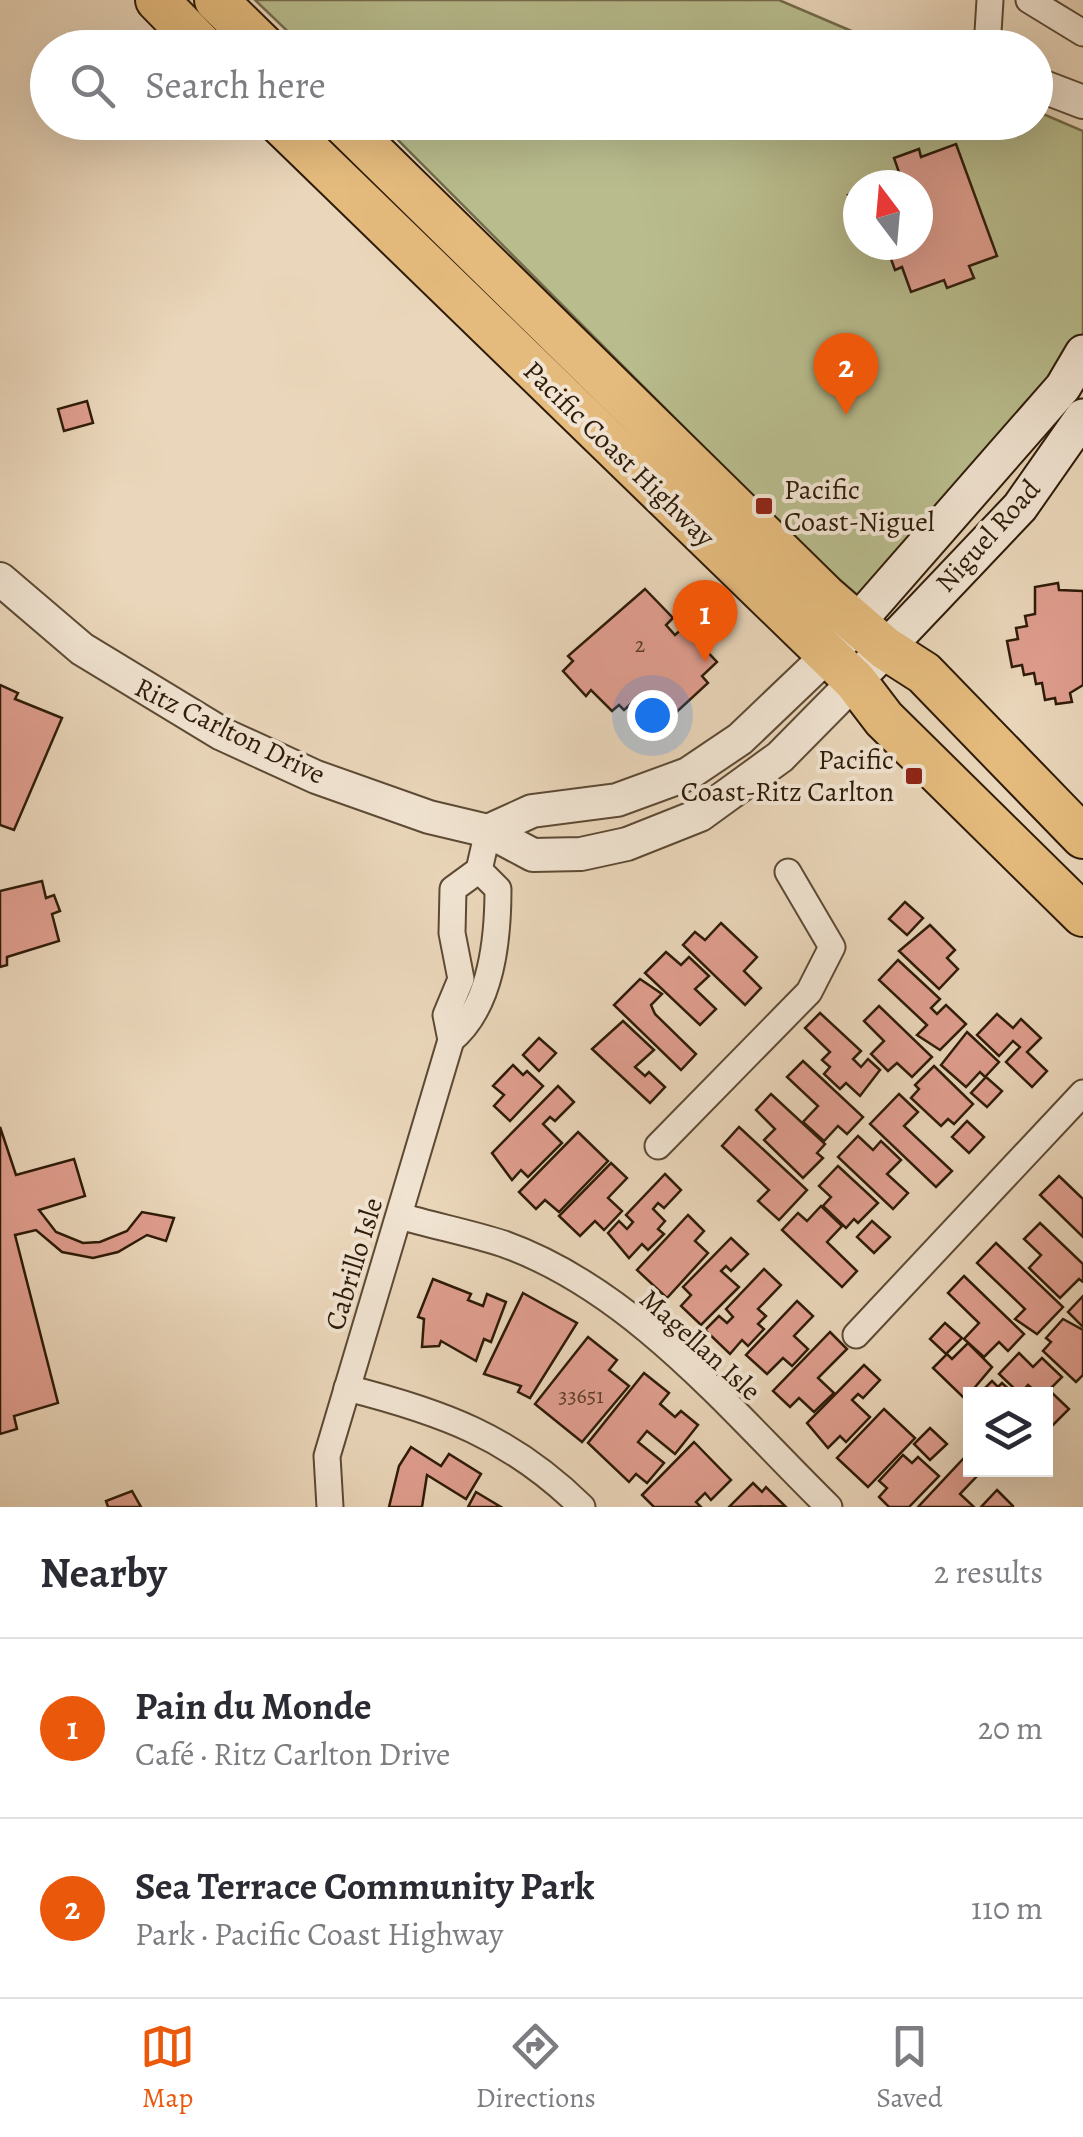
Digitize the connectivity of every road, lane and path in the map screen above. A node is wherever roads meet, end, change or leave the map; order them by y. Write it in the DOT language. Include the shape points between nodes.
graph roads {
  1 [pos="158,0"];
  2 [pos="216,0"];
  3 [pos="990,0"];
  4 [pos="1029,0"];
  5 [pos="187,30"];
  6 [pos="247,30"];
  7 [pos="988,30"];
  8 [pos="1083,33"];
  9 [pos="1053,91"];
  10 [pos="1083,102"];
  11 [pos="296,140"];
  12 [pos="359,140"];
  13 [pos="1083,354"];
  14 [pos="1083,417"];
  15 [pos="0,579"];
  16 [pos="871,636"];
  17 [pos="842,668"];
  18 [pos="488,832"];
  19 [pos="1083,836"];
  20 [pos="480,870"];
  21 [pos="788,872"];
  22 [pos="1083,915"];
  23 [pos="498,932"];
  24 [pos="452,933"];
  25 [pos="472,979"];
  26 [pos="1083,1093"];
  27 [pos="658,1146"];
  28 [pos="400,1216"];
  29 [pos="856,1335"];
  30 [pos="347,1388"];
  31 [pos="330,1507"];
  32 [pos="582,1507"];
  33 [pos="828,1507"];
  1 -- 5 [label="highway"];
  2 -- 6 [label="highway"];
  3 -- 7 [label="street"];
  4 -- 8 [label="street"];
  9 -- 10 [label="street"];
  11 -- 17 [label="highway, Pacific Coast Highway"];
  12 -- 16 [label="highway, Pacific Coast Highway"];
  13 -- 16 [label="main road, Niguel Road"];
  14 -- 16 [label="main road, Niguel Road" via="1020,507"];
  15 -- 18 [label="street, Ritz Carlton Drive" via="82,650 222,734 316,777"];
  16 -- 17 [label="main road"];
  16 -- 19 [label="highway, Pacific Coast Highway" via="924,673"];
  17 -- 18 [label="street" via="688,774 617,800 532,811"];
  17 -- 18 [label="street, Ritz Carlton Drive" via="780,757 700,815 628,844 581,854 534,855"];
  17 -- 22 [label="highway, Pacific Coast Highway" via="884,719"];
  18 -- 20 [label="street, Cabrillo Isle"];
  20 -- 23 [label="street, Cabrillo Isle" via="498,889"];
  20 -- 24 [label="street, Cabrillo Isle" via="452,889"];
  21 -- 27 [label="street" via="832,947 824,967 809,992"];
  23 -- 24 [label="street"];
  23 -- 25 [label="street, Cabrillo Isle" via="493,965"];
  24 -- 25 [label="street, Cabrillo Isle"];
  25 -- 28 [label="street, Cabrillo Isle" via="446,1016 450,1040"];
  26 -- 29 [label="street"];
  28 -- 30 [label="street, Cabrillo Isle"];
  28 -- 33 [label="street, Magellan Isle" via="506,1245 586,1287 662,1343"];
  30 -- 31 [label="street, Cabrillo Isle" via="327,1456"];
  30 -- 32 [label="street" via="416,1406 513,1448"];
}
